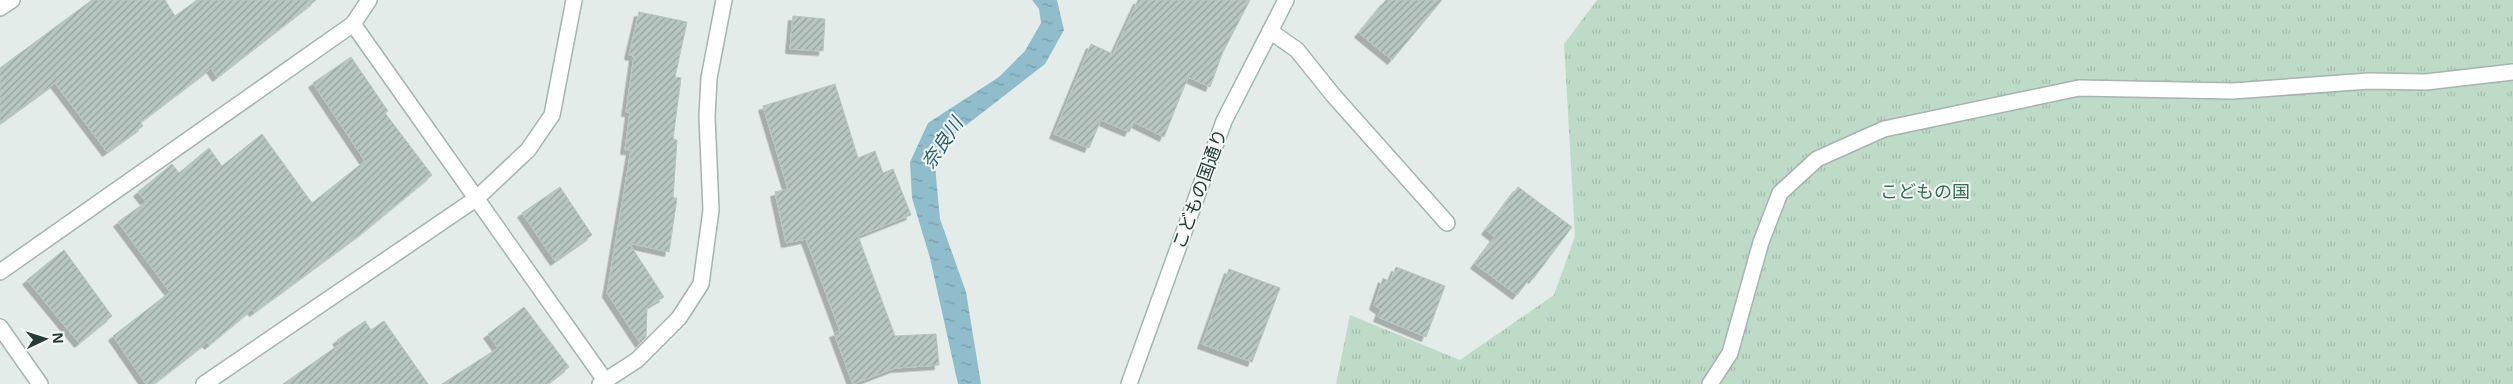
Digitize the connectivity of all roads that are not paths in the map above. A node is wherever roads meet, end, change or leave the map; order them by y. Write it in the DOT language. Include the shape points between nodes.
graph roads {
  1 [pos="12,0"];
  2 [pos="369,0"];
  3 [pos="574,0"];
  4 [pos="724,0"];
  5 [pos="1286,0"];
  6 [pos="0,8"];
  7 [pos="353,24"];
  8 [pos="1270,31"];
  9 [pos="2513,72"];
  10 [pos="477,198"];
  11 [pos="1447,223"];
  12 [pos="0,272"];
  13 [pos="0,327"];
  14 [pos="602,382"];
  15 [pos="40,384"];
  16 [pos="204,384"];
  17 [pos="1130,384"];
  18 [pos="1710,384"];
  1 -- 6 [label="street"];
  2 -- 7 [label="street"];
  3 -- 10 [label="street" via="552,115 528,150"];
  4 -- 14 [label="street" via="709,78 707,117 711,210 700,284 679,318 637,360"];
  5 -- 8 [label="street, こどもの国通り"];
  7 -- 10 [label="street"];
  7 -- 12 [label="street"];
  8 -- 11 [label="street" via="1297,50"];
  8 -- 17 [label="street, こどもの国通り" via="1224,122"];
  9 -- 18 [label="street" via="2426,82 2369,81 2233,91 2079,88 1884,129 1817,160 1780,193 1761,242 1730,353"];
  10 -- 14 [label="street"];
  10 -- 16 [label="street"];
  13 -- 15 [label="street"];
}
